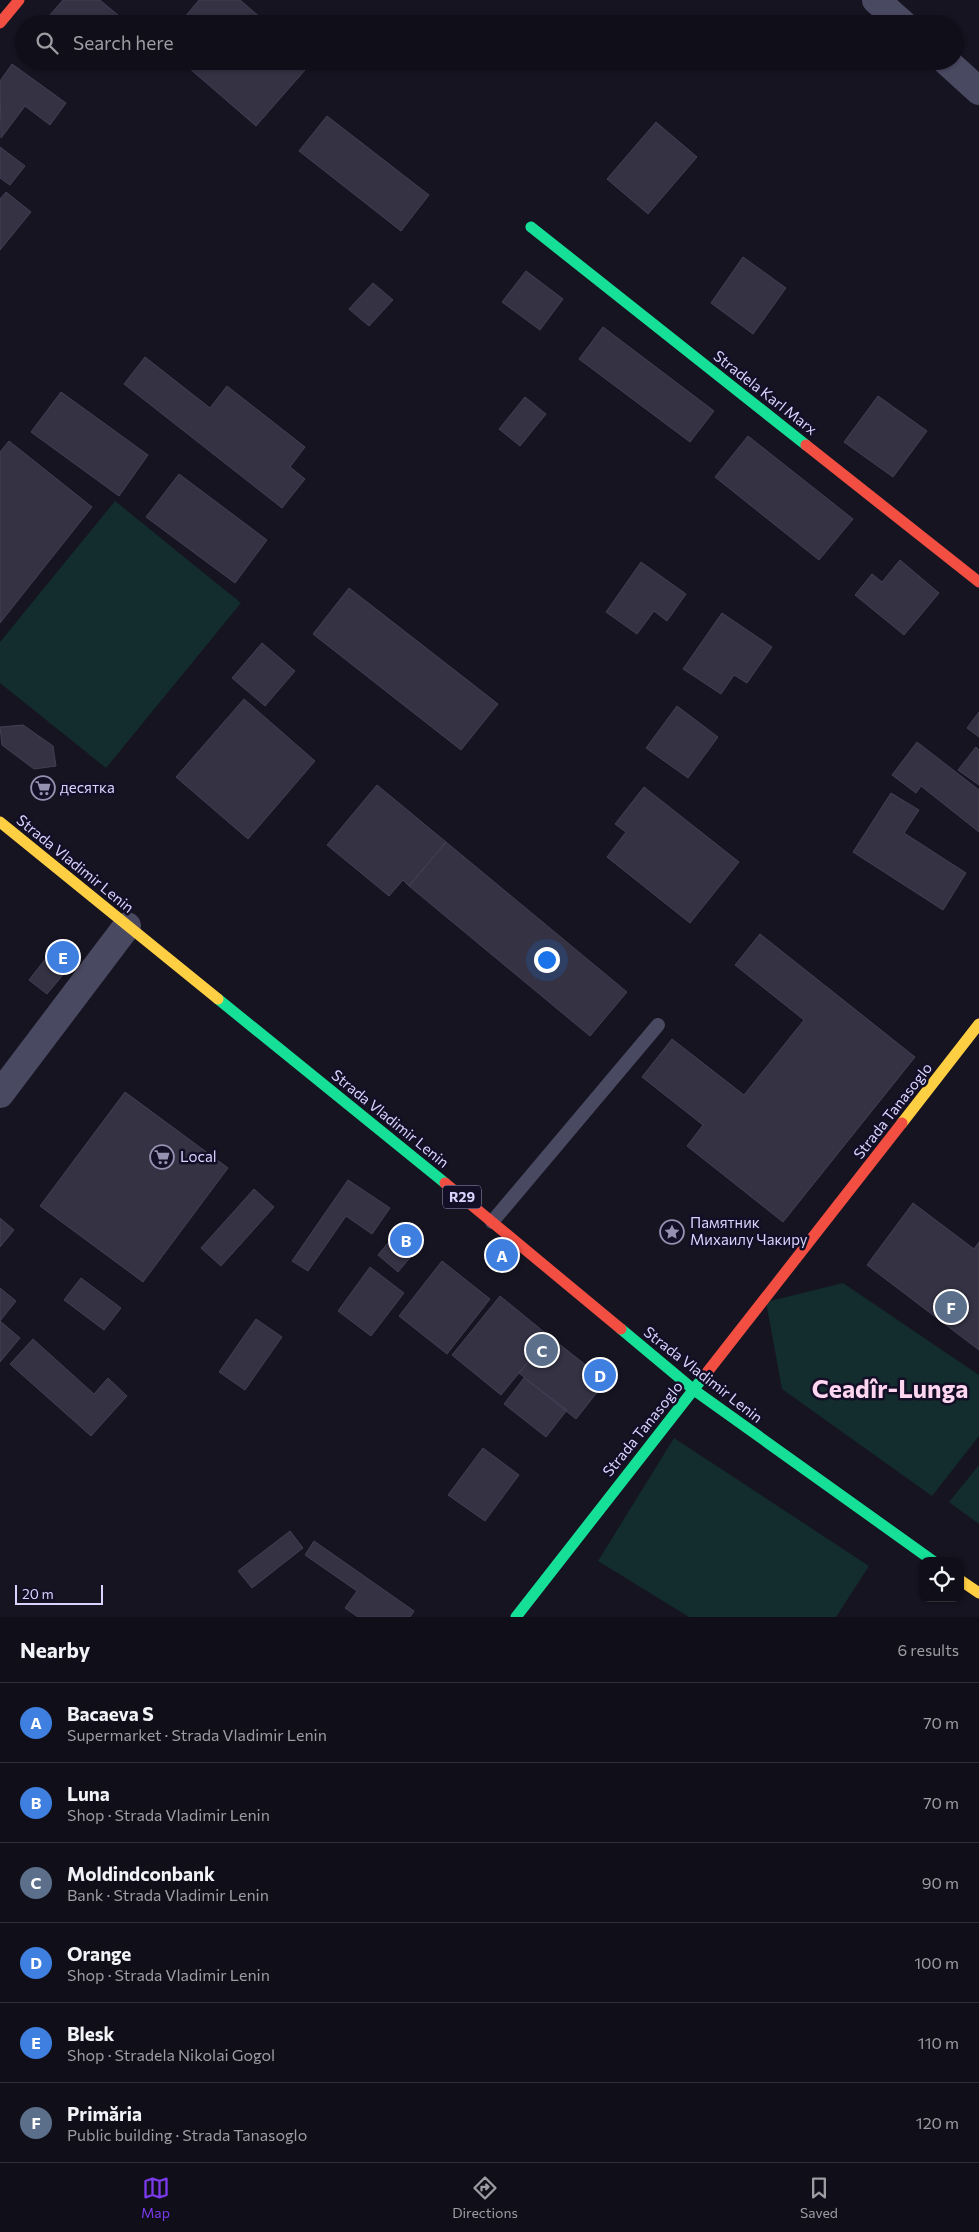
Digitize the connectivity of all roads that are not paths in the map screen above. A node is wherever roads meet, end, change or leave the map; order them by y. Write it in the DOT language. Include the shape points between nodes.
graph roads {
  1 [pos="19,0"];
  2 [pos="876,0"];
  3 [pos="894,15"];
  4 [pos="0,23"];
  5 [pos="956,70"];
  6 [pos="979,90"];
  7 [pos="532,228"];
  8 [pos="979,582"];
  9 [pos="0,822"];
  10 [pos="127,926"];
  11 [pos="979,1024"];
  12 [pos="658,1025"];
  13 [pos="0,1094"];
  14 [pos="492,1222"];
  15 [pos="694,1390"];
  16 [pos="927,1557"];
  17 [pos="964,1583"];
  18 [pos="979,1593"];
  19 [pos="516,1617"];
  1 -- 4 [label="street"];
  2 -- 3 [label="street"];
  5 -- 6 [label="street"];
  7 -- 8 [label="street, Stradela Karl Marx"];
  9 -- 10 [label="street, Strada Vladimir Lenin / R29"];
  10 -- 13 [label="street"];
  10 -- 14 [label="street, Strada Vladimir Lenin / R29"];
  11 -- 15 [label="street, Strada Tanasoglo"];
  12 -- 14 [label="lane"];
  14 -- 15 [label="street, Strada Vladimir Lenin / R29"];
  15 -- 16 [label="street, Strada Vladimir Lenin / R29"];
  15 -- 19 [label="street, Strada Tanasoglo"];
  17 -- 18 [label="street"];
}
